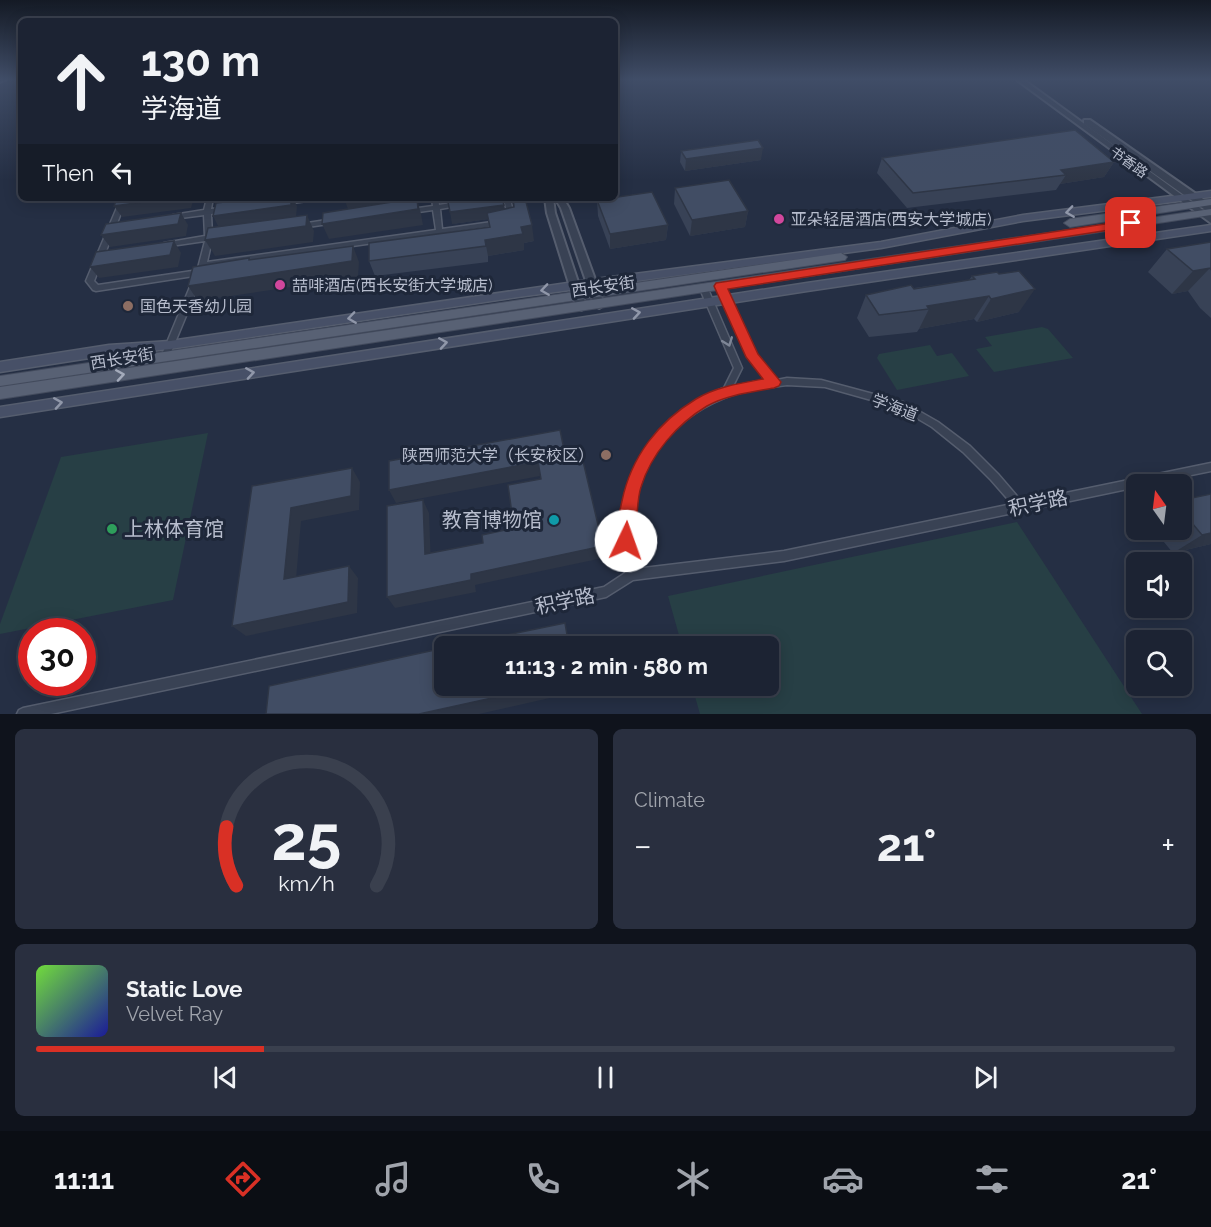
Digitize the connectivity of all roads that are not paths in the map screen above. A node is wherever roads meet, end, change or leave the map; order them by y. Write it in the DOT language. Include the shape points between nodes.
graph roads {
  1 [pos="1069,113"];
  2 [pos="1075,113"];
  3 [pos="125,201"];
  4 [pos="209,201"];
  5 [pos="290,201"];
  6 [pos="435,201"];
  7 [pos="508,201"];
  8 [pos="549,201"];
  9 [pos="561,201"];
  10 [pos="282,202"];
  11 [pos="469,202"];
  12 [pos="1202,205"];
  13 [pos="436,207"];
  14 [pos="228,210"];
  15 [pos="207,212"];
  16 [pos="402,212"];
  17 [pos="160,219"];
  18 [pos="345,220"];
  19 [pos="125,225"];
  20 [pos="113,226"];
  21 [pos="288,227"];
  22 [pos="1211,228"];
  23 [pos="439,230"];
  24 [pos="220,237"];
  25 [pos="209,238"];
  26 [pos="155,247"];
  27 [pos="112,254"];
  28 [pos="101,255"];
  29 [pos="583,259"];
  30 [pos="567,262"];
  31 [pos="201,268"];
  32 [pos="720,286"];
  33 [pos="704,289"];
  34 [pos="595,293"];
  35 [pos="578,296"];
  36 [pos="726,299"];
  37 [pos="710,302"];
  38 [pos="167,351"];
  39 [pos="0,367"];
  40 [pos="0,381"];
  41 [pos="774,382"];
  42 [pos="0,393"];
  43 [pos="702,402"];
  44 [pos="0,412"];
  45 [pos="1211,467"];
  46 [pos="1020,507"];
  47 [pos="631,575"];
  48 [pos="22,714"];
  1 -- 12 [label="street, 书香路"];
  2 -- 12 [label="street, 书香路"];
  3 -- 20 [label="street"];
  4 -- 15 [label="street"];
  5 -- 10 [label="street"];
  6 -- 13 [label="street"];
  7 -- 23 [label="street" via="512,221"];
  8 -- 30 [label="street"];
  9 -- 29 [label="street"];
  11 -- 13 [label="street"];
  12 -- 32 [label="main road, 西长安街"];
  12 -- 34 [label="main road, 西长安街, one-way"];
  13 -- 16 [label="street"];
  13 -- 23 [label="street"];
  14 -- 15 [label="street"];
  15 -- 17 [label="street"];
  15 -- 25 [label="street"];
  18 -- 21 [label="street"];
  19 -- 20 [label="street"];
  20 -- 28 [label="street"];
  22 -- 36 [label="main road"];
  23 -- 31 [label="street"];
  24 -- 25 [label="street"];
  25 -- 26 [label="street"];
  25 -- 31 [label="street"];
  27 -- 28 [label="street"];
  28 -- 31 [label="street" via="90,281 96,288"];
  29 -- 30 [label="street"];
  29 -- 34 [label="street"];
  30 -- 35 [label="street"];
  31 -- 38 [label="street"];
  32 -- 33 [label="main road, 西长安街"];
  32 -- 36 [label="street"];
  33 -- 34 [label="main road, 西长安街"];
  33 -- 37 [label="street"];
  34 -- 35 [label="main road, 西长安街"];
  34 -- 35 [label="main road"];
  35 -- 38 [label="main road, 西长安街, one-way"];
  42 -- 35 [label="main road, 西长安街, one-way"];
  36 -- 37 [label="main road"];
  36 -- 41 [label="street" via="753,357"];
  37 -- 43 [label="street, one-way" via="738,368 727,390"];
  44 -- 37 [label="main road, one-way"];
  38 -- 39 [label="main road" via="98,352"];
  38 -- 40 [label="main road, 西长安街"];
  41 -- 43 [label="street, 学海道" via="736,389"];
  41 -- 46 [label="street, 学海道" via="822,384 898,405 927,419 978,459"];
  43 -- 47 [label="street" via="668,429 640,467 627,516"];
  45 -- 46 [label="street, 积学路"];
  46 -- 47 [label="street, 积学路" via="784,556"];
  47 -- 48 [label="street, 积学路" via="606,592"];
}
